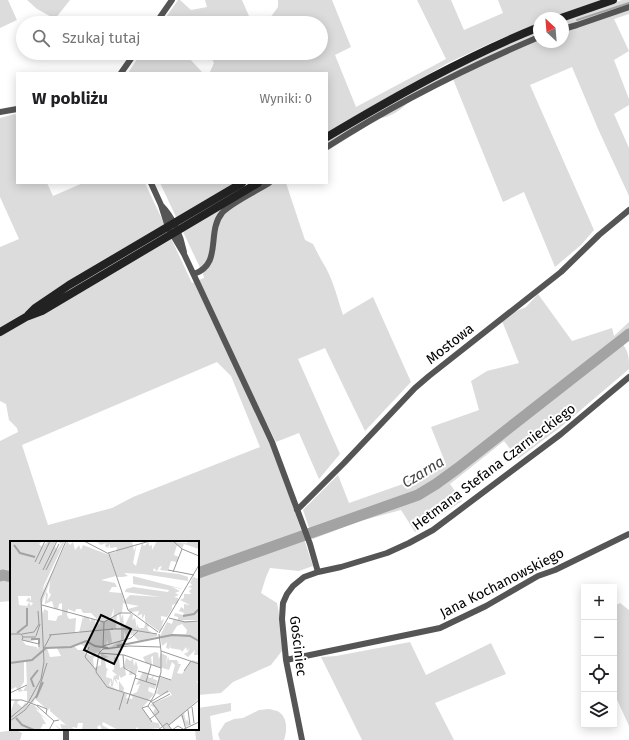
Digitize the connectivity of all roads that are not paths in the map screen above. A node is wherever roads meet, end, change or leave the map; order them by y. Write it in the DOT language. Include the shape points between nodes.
graph roads {
  1 [pos="172,0"];
  2 [pos="613,0"];
  3 [pos="629,7"];
  4 [pos="569,15"];
  5 [pos="161,16"];
  6 [pos="569,28"];
  7 [pos="533,30"];
  8 [pos="533,40"];
  9 [pos="130,60"];
  10 [pos="122,72"];
  11 [pos="16,109"];
  12 [pos="0,112"];
  13 [pos="328,136"];
  14 [pos="328,146"];
  15 [pos="151,184"];
  16 [pos="240,184"];
  17 [pos="256,184"];
  18 [pos="267,184"];
  19 [pos="629,210"];
  20 [pos="173,229"];
  21 [pos="194,274"];
  22 [pos="0,332"];
  23 [pos="629,377"];
  24 [pos="297,510"];
  25 [pos="629,534"];
  26 [pos="318,572"];
  27 [pos="286,660"];
  28 [pos="302,740"];
  1 -- 5 [label="street"];
  2 -- 4 [label="main road"];
  3 -- 6 [label="street"];
  7 -- 13 [label="main road" via="442,71"];
  8 -- 14 [label="street" via="447,79"];
  9 -- 10 [label="street"];
  11 -- 12 [label="street"];
  15 -- 20 [label="street" via="161,205 168,211"];
  16 -- 20 [label="main road"];
  17 -- 20 [label="main road"];
  18 -- 21 [label="street" via="223,212 216,223 209,264"];
  19 -- 24 [label="street, Mostowa" via="561,272 415,388"];
  20 -- 21 [label="street"];
  20 -- 22 [label="main road" via="69,285 26,317"];
  21 -- 24 [label="street" via="272,442"];
  23 -- 26 [label="street, Hetmana Stefana Czarnieckiego" via="561,434 433,530 387,553"];
  24 -- 26 [label="street"];
  25 -- 27 [label="street, Jana Kochanowskiego" via="538,576 486,606 440,628"];
  26 -- 27 [label="street, Gościniec" via="298,582 284,599 281,612"];
  27 -- 28 [label="street, Gościniec"];
}
